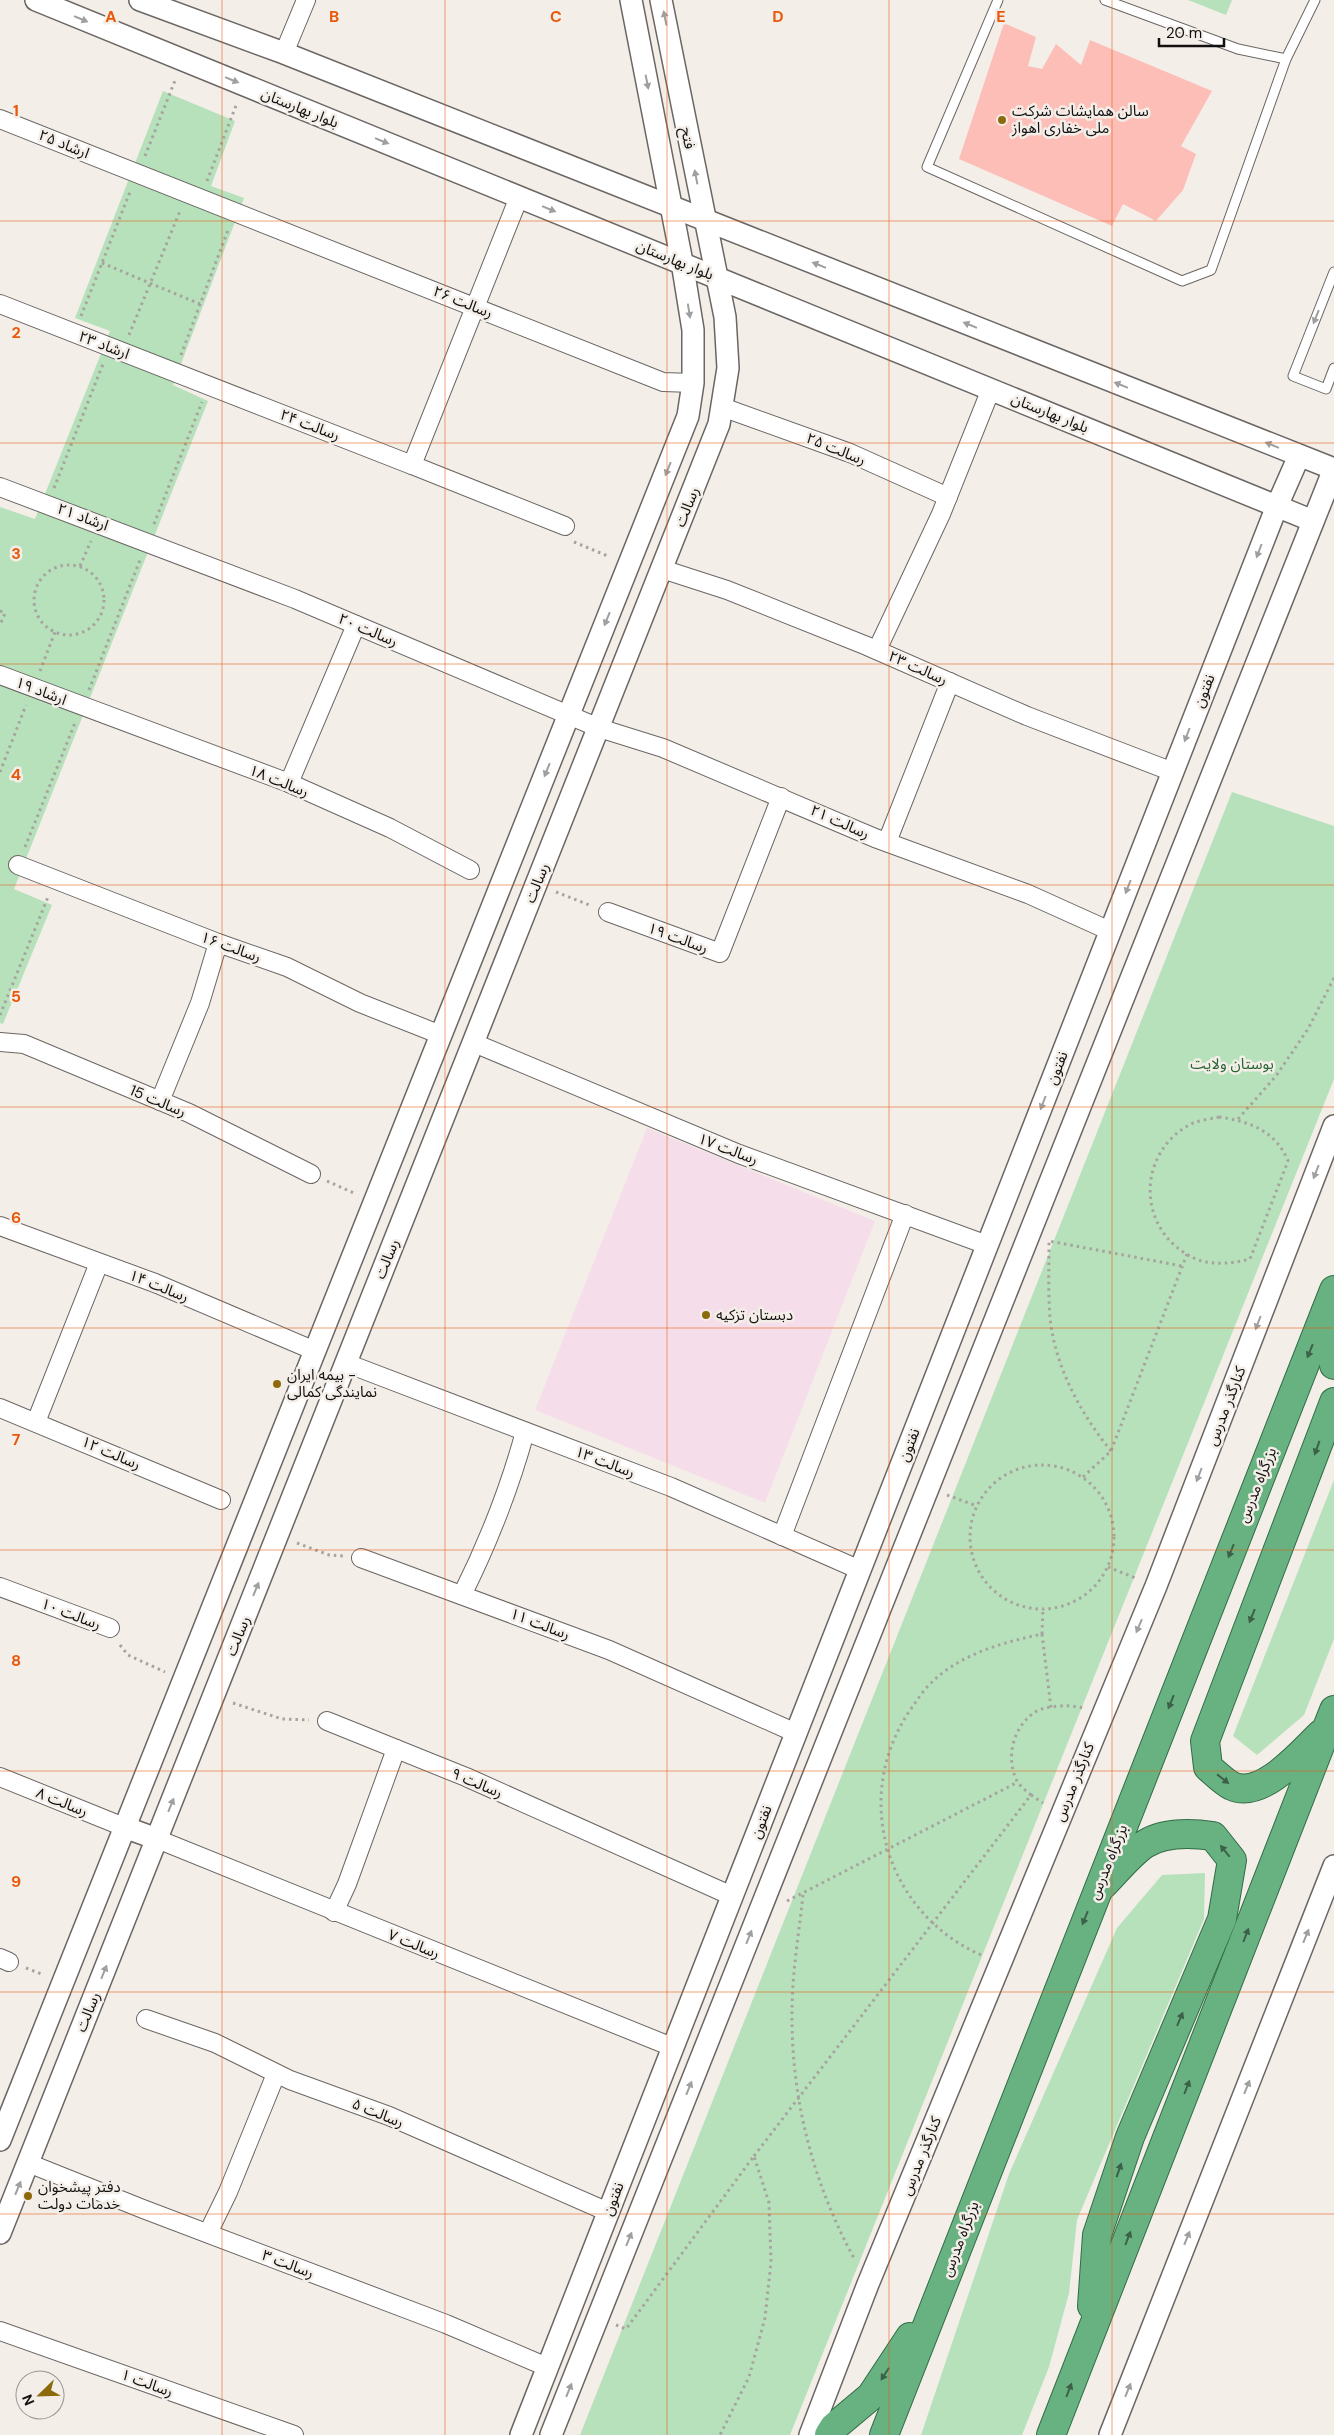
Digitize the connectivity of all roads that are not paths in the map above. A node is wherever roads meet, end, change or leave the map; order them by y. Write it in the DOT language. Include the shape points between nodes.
graph roads {
  1 [pos="36,0"];
  2 [pos="140,0"];
  3 [pos="306,0"];
  4 [pos="631,0"];
  5 [pos="661,0"];
  6 [pos="998,0"];
  7 [pos="1106,0"];
  8 [pos="1315,0"];
  9 [pos="284,53"];
  10 [pos="1286,59"];
  11 [pos="0,119"];
  12 [pos="194,196"];
  13 [pos="519,197"];
  14 [pos="670,206"];
  15 [pos="704,219"];
  16 [pos="682,262"];
  17 [pos="1334,272"];
  18 [pos="716,277"];
  19 [pos="0,304"];
  20 [pos="474,307"];
  21 [pos="1334,368"];
  22 [pos="693,383"];
  23 [pos="208,385"];
  24 [pos="991,389"];
  25 [pos="722,407"];
  26 [pos="1299,456"];
  27 [pos="417,467"];
  28 [pos="1334,469"];
  29 [pos="0,487"];
  30 [pos="948,497"];
  31 [pos="1277,506"];
  32 [pos="1313,521"];
  33 [pos="565,526"];
  34 [pos="166,548"];
  35 [pos="662,569"];
  36 [pos="356,625"];
  37 [pos="877,650"];
  38 [pos="0,676"];
  39 [pos="950,682"];
  40 [pos="82,708"];
  41 [pos="569,715"];
  42 [pos="599,728"];
  43 [pos="1173,772"];
  44 [pos="289,783"];
  45 [pos="781,797"];
  46 [pos="887,842"];
  47 [pos="18,865"];
  48 [pos="470,870"];
  49 [pos="608,912"];
  50 [pos="1110,932"];
  51 [pos="218,944"];
  52 [pos="461,985"];
  53 [pos="492,997"];
  54 [pos="441,1035"];
  55 [pos="0,1042"];
  56 [pos="474,1043"];
  57 [pos="160,1101"];
  58 [pos="1334,1126"];
  59 [pos="311,1174"];
  60 [pos="905,1214"];
  61 [pos="0,1226"];
  62 [pos="987,1245"];
  63 [pos="99,1263"];
  64 [pos="1330,1300"];
  65 [pos="315,1351"];
  66 [pos="346,1363"];
  67 [pos="1334,1365"];
  68 [pos="1334,1402"];
  69 [pos="0,1408"];
  70 [pos="919,1419"];
  71 [pos="36,1422"];
  72 [pos="951,1431"];
  73 [pos="524,1432"];
  74 [pos="221,1500"];
  75 [pos="782,1536"];
  76 [pos="362,1558"];
  77 [pos="860,1570"];
  78 [pos="0,1587"];
  79 [pos="462,1595"];
  80 [pos="110,1628"];
  81 [pos="1330,1719"];
  82 [pos="327,1721"];
  83 [pos="796,1733"];
  84 [pos="396,1750"];
  85 [pos="0,1777"];
  86 [pos="124,1827"];
  87 [pos="157,1839"];
  88 [pos="1334,1866"];
  89 [pos="1096,1891"];
  90 [pos="732,1896"];
  91 [pos="334,1912"];
  92 [pos="704,1966"];
  93 [pos="732,1980"];
  94 [pos="146,2018"];
  95 [pos="672,2047"];
  96 [pos="30,2064"];
  97 [pos="276,2074"];
  98 [pos="62,2078"];
  99 [pos="0,2140"];
  100 [pos="28,2163"];
  101 [pos="608,2212"];
  102 [pos="0,2233"];
  103 [pos="208,2234"];
  104 [pos="941,2290"];
  105 [pos="0,2330"];
  106 [pos="1089,2337"];
  107 [pos="547,2367"];
  108 [pos="294,2435"];
  109 [pos="520,2435"];
  110 [pos="551,2435"];
  111 [pos="810,2435"];
  112 [pos="829,2435"];
  113 [pos="884,2435"];
  114 [pos="1051,2435"];
  115 [pos="1110,2435"];
  1 -- 13 [label="street, بلوار بهارستان, one-way"];
  2 -- 9 [label="street"];
  3 -- 9 [label="street"];
  4 -- 14 [label="street, فتح, one-way"];
  15 -- 5 [label="street, فتح, one-way"];
  6 -- 10 [label="lane" via="927,167 1182,281 1211,270"];
  7 -- 10 [label="lane" via="1238,49"];
  8 -- 10 [label="lane"];
  9 -- 14 [label="street"];
  11 -- 12 [label="street, ارشاد ۲۵"];
  12 -- 20 [label="street, رسالت ۲۶"];
  13 -- 16 [label="street, بلوار بهارستان, one-way"];
  13 -- 20 [label="street"];
  14 -- 15 [label="street"];
  14 -- 16 [label="street, فتح"];
  15 -- 18 [label="street, فتح"];
  26 -- 15 [label="street, one-way"];
  16 -- 18 [label="street, بلوار بهارستان"];
  16 -- 22 [label="street, one-way" via="693,330"];
  17 -- 21 [label="lane, one-way" via="1293,376 1326,389"];
  18 -- 24 [label="street, بلوار بهارستان"];
  18 -- 25 [label="street, رسالت" via="725,318 728,368"];
  19 -- 23 [label="street, ارشاد ۲۳"];
  20 -- 22 [label="street, رسالت ۲۶" via="663,382"];
  20 -- 27 [label="street"];
  22 -- 41 [label="street, one-way" via="688,416"];
  23 -- 27 [label="street, رسالت ۲۴"];
  24 -- 30 [label="street"];
  24 -- 31 [label="street, بلوار بهارستان"];
  25 -- 30 [label="street, رسالت ۲۵" via="850,453"];
  25 -- 35 [label="street, رسالت" via="719,424"];
  26 -- 28 [label="street"];
  26 -- 31 [label="street, نفتون"];
  27 -- 33 [label="street, رسالت ۲۴"];
  28 -- 32 [label="street, نفتون"];
  29 -- 34 [label="street, ارشاد ۲۱"];
  30 -- 37 [label="street"];
  31 -- 32 [label="street, بلوار بهارستان"];
  31 -- 43 [label="street, نفتون, one-way"];
  32 -- 72 [label="street, نفتون"];
  34 -- 36 [label="street, رسالت ٢٠"];
  35 -- 37 [label="street, رسالت ۲۳" via="727,590"];
  35 -- 42 [label="street, رسالت"];
  36 -- 41 [label="street, رسالت ٢٠"];
  36 -- 44 [label="street"];
  37 -- 39 [label="street, رسالت ۲۳"];
  38 -- 40 [label="street, ارشاد ۱۹"];
  39 -- 43 [label="street, رسالت ۲۳" via="1027,716"];
  39 -- 46 [label="street"];
  40 -- 44 [label="street, رسالت ۱۸"];
  41 -- 42 [label="street, رسالت ۲۱"];
  41 -- 52 [label="street, one-way"];
  42 -- 45 [label="street, رسالت ۲۱" via="663,748"];
  42 -- 53 [label="street, رسالت"];
  43 -- 50 [label="street, نفتون, one-way"];
  44 -- 48 [label="street, رسالت ۱۸" via="390,828"];
  45 -- 46 [label="street, رسالت ۲۱"];
  45 -- 49 [label="street, رسالت ۱۹" via="720,953"];
  46 -- 50 [label="street, رسالت ۲۱" via="1028,894"];
  47 -- 51 [label="street, رسالت ۱۶"];
  50 -- 62 [label="street, نفتون, one-way"];
  51 -- 54 [label="street, رسالت ۱۶" via="287,967 360,1003"];
  51 -- 57 [label="street" via="200,1003"];
  52 -- 53 [label="street"];
  52 -- 54 [label="street"];
  53 -- 56 [label="street, رسالت"];
  54 -- 65 [label="street"];
  55 -- 57 [label="street, رسالت 15" via="24,1044"];
  56 -- 60 [label="street, رسالت ۱۷" via="739,1154"];
  56 -- 66 [label="street, رسالت"];
  57 -- 59 [label="street, رسالت 15"];
  58 -- 111 [label="street, کنارگذر مدرس, one-way" via="1156,1586 868,2284"];
  60 -- 62 [label="street, رسالت ۱۷"];
  60 -- 75 [label="street"];
  61 -- 63 [label="street, رسالت ۱۴"];
  62 -- 70 [label="street, نفتون"];
  63 -- 65 [label="street, رسالت ۱۴" via="155,1283"];
  63 -- 71 [label="street"];
  64 -- 67 [label="highway"];
  64 -- 89 [label="highway, بزرگراه مدرس, one-way"];
  65 -- 66 [label="street"];
  65 -- 86 [label="street"];
  66 -- 73 [label="street, رسالت ۱۳"];
  87 -- 66 [label="street, رسالت, one-way"];
  68 -- 81 [label="highway, one-way" via="1208,1732 1205,1741 1208,1767 1233,1787 1258,1787 1285,1769"];
  69 -- 71 [label="street, رسالت ۱۲"];
  70 -- 72 [label="street"];
  70 -- 77 [label="street, نفتون"];
  71 -- 74 [label="street, رسالت ۱۲"];
  93 -- 72 [label="street, نفتون, one-way"];
  73 -- 75 [label="street, رسالت ۱۳" via="671,1487"];
  73 -- 79 [label="street" via="504,1501"];
  75 -- 77 [label="street, رسالت ۱۳"];
  76 -- 79 [label="street, رسالت ۱۱"];
  77 -- 83 [label="street, نفتون"];
  78 -- 80 [label="street, رسالت ۱۰"];
  79 -- 83 [label="street, رسالت ۱۱" via="609,1650"];
  106 -- 81 [label="highway, one-way"];
  82 -- 84 [label="street, رسالت ۹"];
  83 -- 90 [label="street, نفتون"];
  84 -- 90 [label="street, رسالت ۹"];
  84 -- 91 [label="street"];
  85 -- 86 [label="street, رسالت ۸"];
  86 -- 87 [label="street"];
  86 -- 96 [label="street"];
  87 -- 91 [label="street, رسالت ۷"];
  98 -- 87 [label="street, رسالت, one-way"];
  115 -- 88 [label="street, one-way"];
  89 -- 104 [label="highway, بزرگراه مدرس, one-way"];
  106 -- 89 [label="highway, one-way" via="1098,2234 1130,2137 1222,1919 1232,1860 1213,1836 1195,1833 1170,1836 1145,1844"];
  90 -- 92 [label="street, نفتون"];
  91 -- 95 [label="street, رسالت ۷"];
  92 -- 93 [label="street"];
  92 -- 95 [label="street, نفتون"];
  110 -- 93 [label="street, نفتون, one-way"];
  94 -- 97 [label="street, رسالت ۵" via="215,2043"];
  95 -- 101 [label="street, نفتون"];
  96 -- 98 [label="street"];
  96 -- 99 [label="street"];
  97 -- 101 [label="street, رسالت ۵" via="389,2116"];
  97 -- 103 [label="street"];
  98 -- 100 [label="street, رسالت"];
  102 -- 100 [label="street, رسالت, one-way"];
  100 -- 103 [label="street, رسالت ۳"];
  101 -- 107 [label="street, نفتون"];
  103 -- 107 [label="street, رسالت ۳" via="446,2324"];
  104 -- 112 [label="highway, one-way" via="871,2396"];
  104 -- 113 [label="highway, بزرگراه مدرس"];
  105 -- 108 [label="street, رسالت ۱"];
  114 -- 106 [label="highway, one-way"];
  107 -- 109 [label="street, نفتون"];
}
